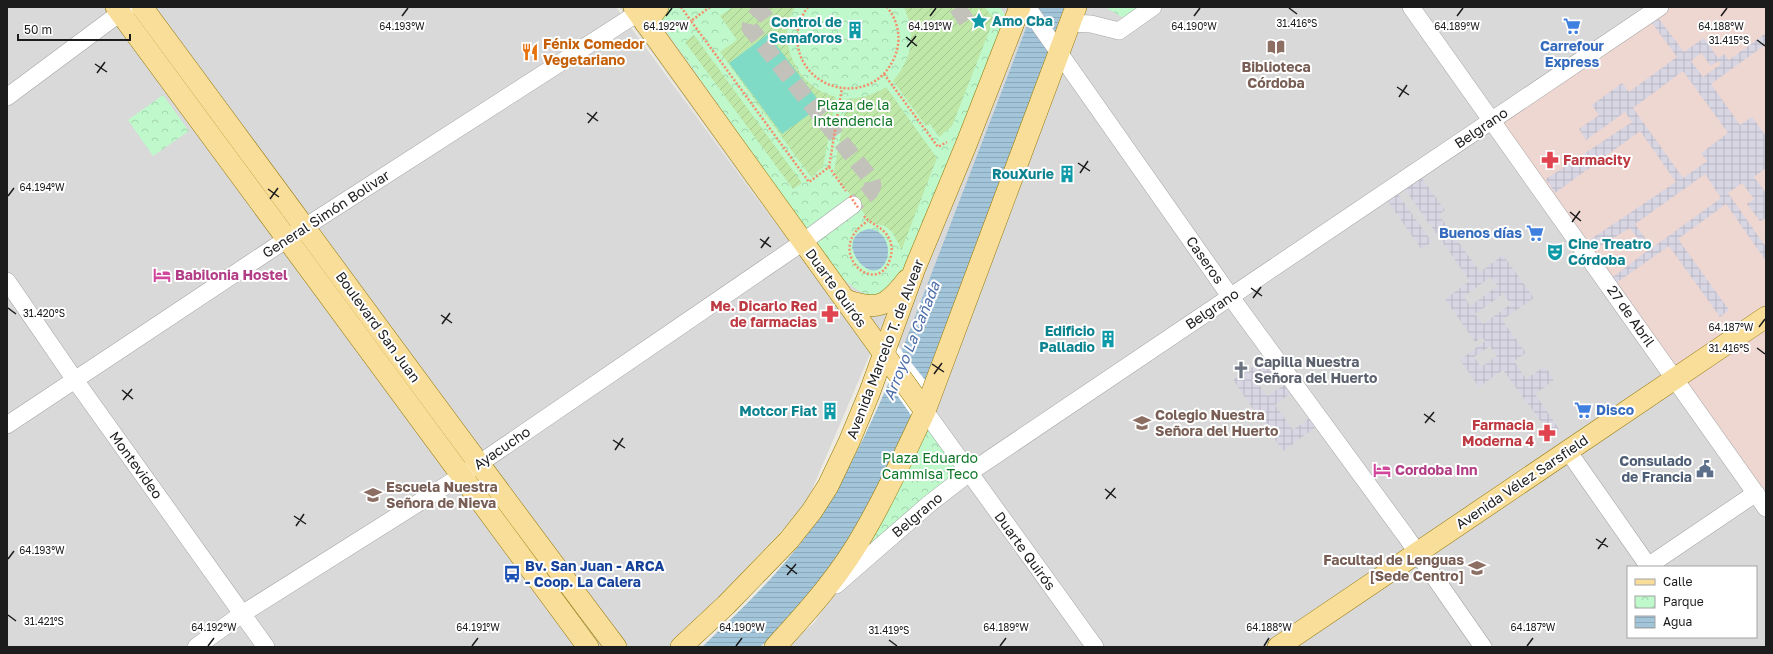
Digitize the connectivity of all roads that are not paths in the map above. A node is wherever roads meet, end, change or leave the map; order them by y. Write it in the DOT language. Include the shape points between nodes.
graph roads {
  1 [pos="142,7"];
  2 [pos="658,7"];
  3 [pos="1020,7"];
  4 [pos="1027,7"];
  5 [pos="1153,7"];
  6 [pos="1411,7"];
  7 [pos="1660,7"];
  8 [pos="122,9"];
  9 [pos="641,13"];
  10 [pos="1073,15"];
  11 [pos="1058,52"];
  12 [pos="7,97"];
  13 [pos="1492,120"];
  14 [pos="854,204"];
  15 [pos="305,227"];
  16 [pos="287,238"];
  17 [pos="803,242"];
  18 [pos="916,268"];
  19 [pos="7,281"];
  20 [pos="1230,296"];
  21 [pos="845,300"];
  22 [pos="1766,317"];
  23 [pos="883,353"];
  24 [pos="1675,379"];
  25 [pos="75,380"];
  26 [pos="925,411"];
  27 [pos="7,425"];
  28 [pos="1568,451"];
  29 [pos="470,470"];
  30 [pos="969,472"];
  31 [pos="1756,493"];
  32 [pos="1766,508"];
  33 [pos="1418,553"];
  34 [pos="817,601"];
  35 [pos="242,614"];
  36 [pos="196,647"];
  37 [pos="266,647"];
  38 [pos="588,647"];
  39 [pos="616,647"];
  40 [pos="682,647"];
  41 [pos="775,647"];
  42 [pos="1094,647"];
  43 [pos="1278,647"];
  44 [pos="1483,647"];
  1 -- 15 [label="main road, Boulevard San Juan"];
  2 -- 9 [label="main road"];
  3 -- 18 [label="main road, Avenida Marcelo T. de Alvear"];
  4 -- 11 [label="street, Caseros"];
  5 -- 10 [label="street" via="1119,31 1091,24"];
  6 -- 13 [label="street, 27 de Abril"];
  7 -- 13 [label="street, Belgrano"];
  8 -- 12 [label="street"];
  8 -- 16 [label="main road, Boulevard San Juan"];
  9 -- 15 [label="street, General Simón Bolivar"];
  9 -- 17 [label="main road, Duarte Quirós"];
  10 -- 11 [label="main road"];
  11 -- 20 [label="street, Caseros"];
  11 -- 26 [label="main road"];
  13 -- 20 [label="street, Belgrano"];
  13 -- 24 [label="street, 27 de Abril"];
  14 -- 17 [label="street, Ayacucho"];
  15 -- 16 [label="street, General Simón Bolivar"];
  15 -- 29 [label="main road, Boulevard San Juan"];
  16 -- 25 [label="street, General Simón Bolivar"];
  16 -- 29 [label="main road, Boulevard San Juan"];
  17 -- 21 [label="main road, Duarte Quirós"];
  17 -- 29 [label="street, Ayacucho"];
  18 -- 21 [label="main road" via="899,289 886,301 874,307 864,307"];
  18 -- 23 [label="main road, Avenida Marcelo T. de Alvear"];
  19 -- 25 [label="street, Montevideo"];
  20 -- 30 [label="street, Belgrano"];
  20 -- 33 [label="street, Caseros"];
  21 -- 23 [label="main road, Duarte Quirós"];
  22 -- 24 [label="main road, Avenida Vélez Sarsfield"];
  23 -- 26 [label="main road, Duarte Quirós"];
  23 -- 40 [label="main road, Avenida Marcelo T. de Alvear" via="849,442 828,486 812,511 789,540"];
  24 -- 28 [label="main road, Avenida Vélez Sarsfield"];
  24 -- 31 [label="street, 27 de Abril"];
  25 -- 27 [label="street, General Simón Bolivar"];
  25 -- 35 [label="street, Montevideo"];
  26 -- 30 [label="street, Duarte Quirós"];
  26 -- 34 [label="main road" via="866,530"];
  28 -- 31 [label="street" via="1647,564 1651,564"];
  28 -- 33 [label="main road, Avenida Vélez Sarsfield"];
  29 -- 35 [label="street, Ayacucho"];
  29 -- 38 [label="main road, Boulevard San Juan"];
  29 -- 39 [label="main road, Boulevard San Juan"];
  30 -- 34 [label="street, Belgrano"];
  30 -- 42 [label="street, Duarte Quirós"];
  31 -- 32 [label="street, 27 de Abril"];
  33 -- 43 [label="main road, Avenida Vélez Sarsfield"];
  33 -- 44 [label="street, Caseros"];
  34 -- 41 [label="main road"];
  35 -- 36 [label="street, Ayacucho"];
  35 -- 37 [label="street, Montevideo"];
}
